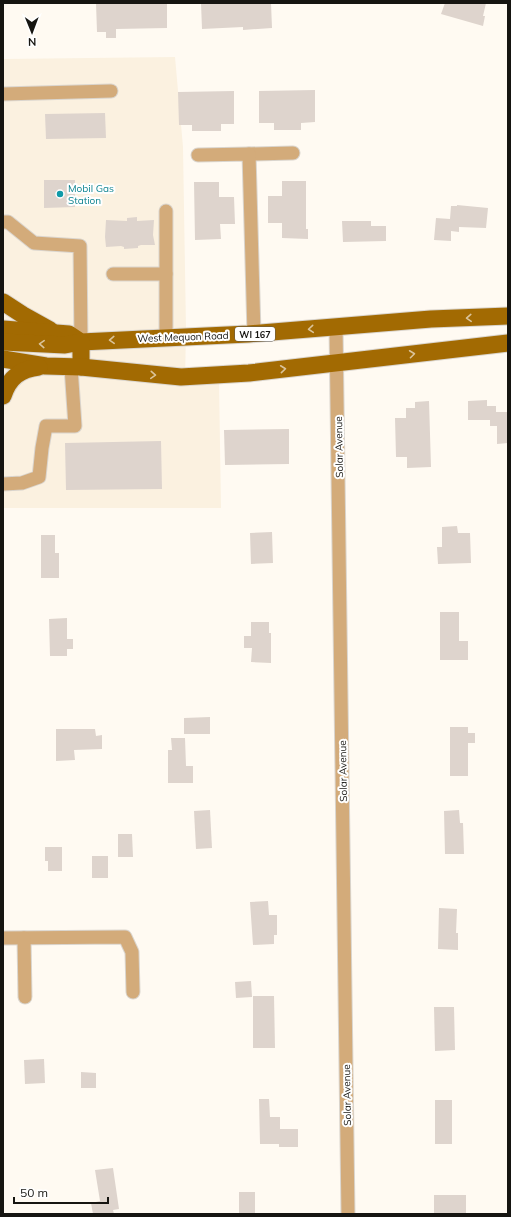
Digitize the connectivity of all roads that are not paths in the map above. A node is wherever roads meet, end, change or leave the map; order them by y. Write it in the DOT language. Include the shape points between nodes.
graph roads {
  1 [pos="111,91"];
  2 [pos="3,94"];
  3 [pos="293,153"];
  4 [pos="249,154"];
  5 [pos="198,155"];
  6 [pos="166,211"];
  7 [pos="3,222"];
  8 [pos="113,274"];
  9 [pos="166,274"];
  10 [pos="3,302"];
  11 [pos="508,316"];
  12 [pos="336,327"];
  13 [pos="3,329"];
  14 [pos="53,333"];
  15 [pos="254,334"];
  16 [pos="166,338"];
  17 [pos="3,342"];
  18 [pos="81,342"];
  19 [pos="508,343"];
  20 [pos="3,358"];
  21 [pos="338,364"];
  22 [pos="46,366"];
  23 [pos="76,367"];
  24 [pos="3,396"];
  25 [pos="3,484"];
  26 [pos="3,938"];
  27 [pos="24,938"];
  28 [pos="133,992"];
  29 [pos="25,997"];
  30 [pos="348,1214"];
  1 -- 2 [label="street"];
  3 -- 4 [label="street"];
  4 -- 5 [label="street"];
  4 -- 15 [label="street"];
  6 -- 9 [label="street"];
  7 -- 18 [label="street" via="8,222 34,243 80,246"];
  8 -- 9 [label="street"];
  9 -- 16 [label="street"];
  10 -- 14 [label="main road"];
  11 -- 12 [label="main road, West Mequon Road / WI 167, one-way"];
  12 -- 15 [label="main road, West Mequon Road / WI 167, one-way"];
  12 -- 21 [label="street, Solar Avenue"];
  13 -- 14 [label="main road, West Mequon Road / WI 167"];
  14 -- 18 [label="main road, West Mequon Road / WI 167" via="69,334"];
  15 -- 16 [label="main road, West Mequon Road / WI 167"];
  16 -- 18 [label="main road, West Mequon Road / WI 167, one-way"];
  18 -- 17 [label="main road, one-way" via="65,345"];
  18 -- 23 [label="main road"];
  21 -- 19 [label="main road, one-way"];
  20 -- 22 [label="main road"];
  23 -- 21 [label="main road, one-way" via="182,377"];
  21 -- 30 [label="street, Solar Avenue"];
  22 -- 23 [label="main road"];
  22 -- 24 [label="main road" via="32,367 17,373 11,379"];
  23 -- 25 [label="street" via="75,426 46,426 39,477 22,483"];
  26 -- 27 [label="street"];
  27 -- 28 [label="street" via="125,937 132,952"];
  27 -- 29 [label="street"];
}
